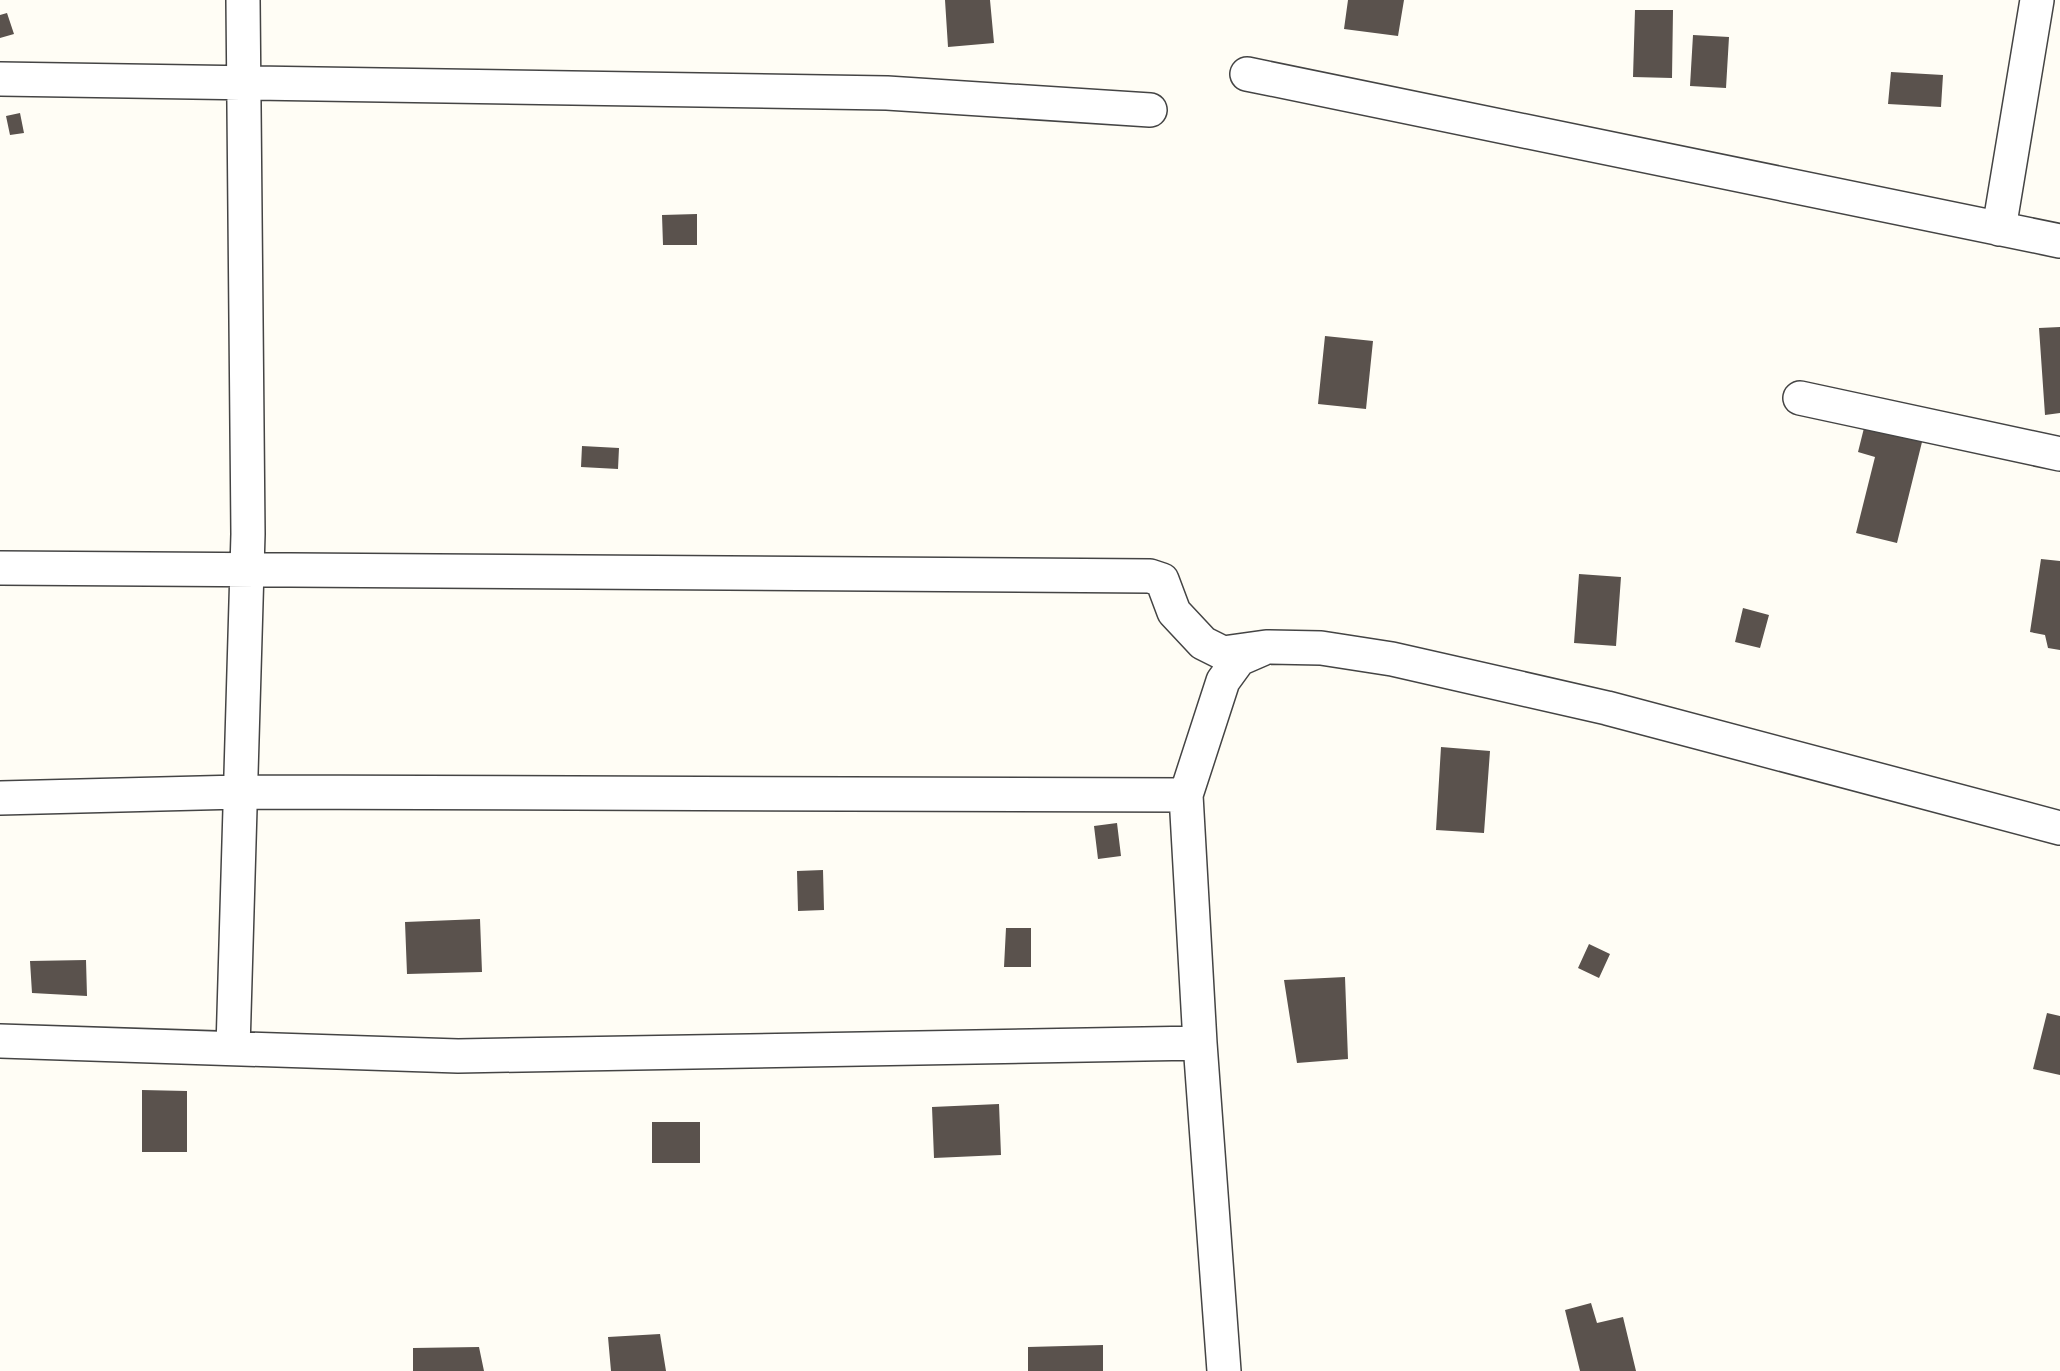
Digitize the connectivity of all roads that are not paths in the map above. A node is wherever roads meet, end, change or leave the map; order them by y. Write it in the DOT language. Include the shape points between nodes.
graph roads {
  1 [pos="243,0"];
  2 [pos="2037,0"];
  3 [pos="1247,74"];
  4 [pos="0,79"];
  5 [pos="244,84"];
  6 [pos="1150,110"];
  7 [pos="1999,229"];
  8 [pos="2060,241"];
  9 [pos="1800,398"];
  10 [pos="2060,454"];
  11 [pos="0,568"];
  12 [pos="247,569"];
  13 [pos="1266,646"];
  14 [pos="240,792"];
  15 [pos="1186,795"];
  16 [pos="0,798"];
  17 [pos="2060,828"];
  18 [pos="0,1041"];
  19 [pos="1200,1043"];
  20 [pos="233,1048"];
  21 [pos="1224,1371"];
  1 -- 5 [label="street"];
  2 -- 7 [label="street"];
  3 -- 7 [label="street"];
  4 -- 5 [label="street"];
  5 -- 6 [label="street" via="887,93"];
  5 -- 12 [label="street"];
  7 -- 8 [label="street"];
  9 -- 10 [label="street"];
  11 -- 12 [label="street"];
  12 -- 13 [label="street" via="1150,576 1162,580 1174,612 1203,643 1223,653"];
  12 -- 14 [label="street"];
  13 -- 15 [label="street" via="1239,659 1223,681"];
  13 -- 17 [label="street" via="1321,648 1403,662 1607,708"];
  14 -- 15 [label="street"];
  14 -- 16 [label="street"];
  14 -- 20 [label="street"];
  15 -- 19 [label="street"];
  18 -- 20 [label="street"];
  19 -- 20 [label="street" via="458,1056"];
  19 -- 21 [label="street"];
}
